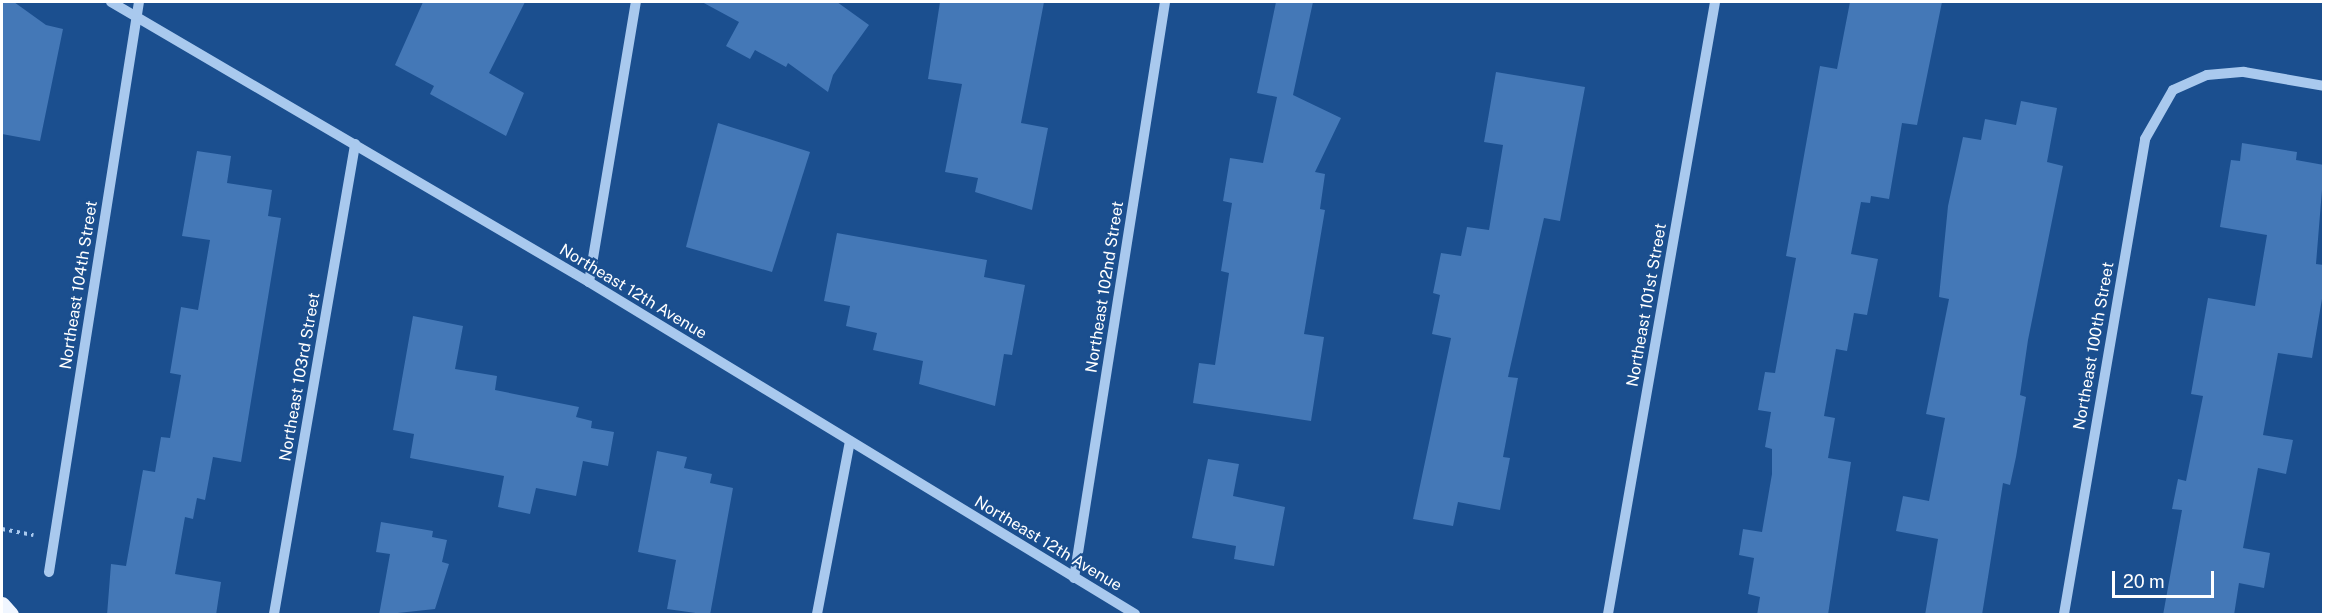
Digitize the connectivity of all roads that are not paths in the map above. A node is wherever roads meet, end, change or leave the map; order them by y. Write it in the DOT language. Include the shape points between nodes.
graph roads {
  1 [pos="111,2"];
  2 [pos="140,2"];
  3 [pos="636,2"];
  4 [pos="1165,2"];
  5 [pos="1715,2"];
  6 [pos="136,18"];
  7 [pos="2324,86"];
  8 [pos="355,144"];
  9 [pos="589,282"];
  10 [pos="850,441"];
  11 [pos="49,572"];
  12 [pos="1074,578"];
  13 [pos="2,604"];
  14 [pos="10,615"];
  15 [pos="274,615"];
  16 [pos="817,615"];
  17 [pos="1135,615"];
  18 [pos="1608,615"];
  19 [pos="2064,615"];
  1 -- 6 [label="street, Northeast 12th Avenue"];
  2 -- 6 [label="street, Northeast 104th Street"];
  3 -- 9 [label="street"];
  4 -- 12 [label="street, Northeast 102nd Street"];
  5 -- 18 [label="street, Northeast 101st Street"];
  6 -- 8 [label="street, Northeast 12th Avenue"];
  6 -- 11 [label="street, Northeast 104th Street"];
  7 -- 19 [label="street, Northeast 100th Street" via="2244,72 2208,75 2173,90 2145,139"];
  8 -- 9 [label="street, Northeast 12th Avenue"];
  8 -- 15 [label="street, Northeast 103rd Street"];
  9 -- 10 [label="street, Northeast 12th Avenue"];
  10 -- 12 [label="street, Northeast 12th Avenue"];
  10 -- 16 [label="street"];
  12 -- 17 [label="street, Northeast 12th Avenue"];
  13 -- 14 [label="main road"];
}
